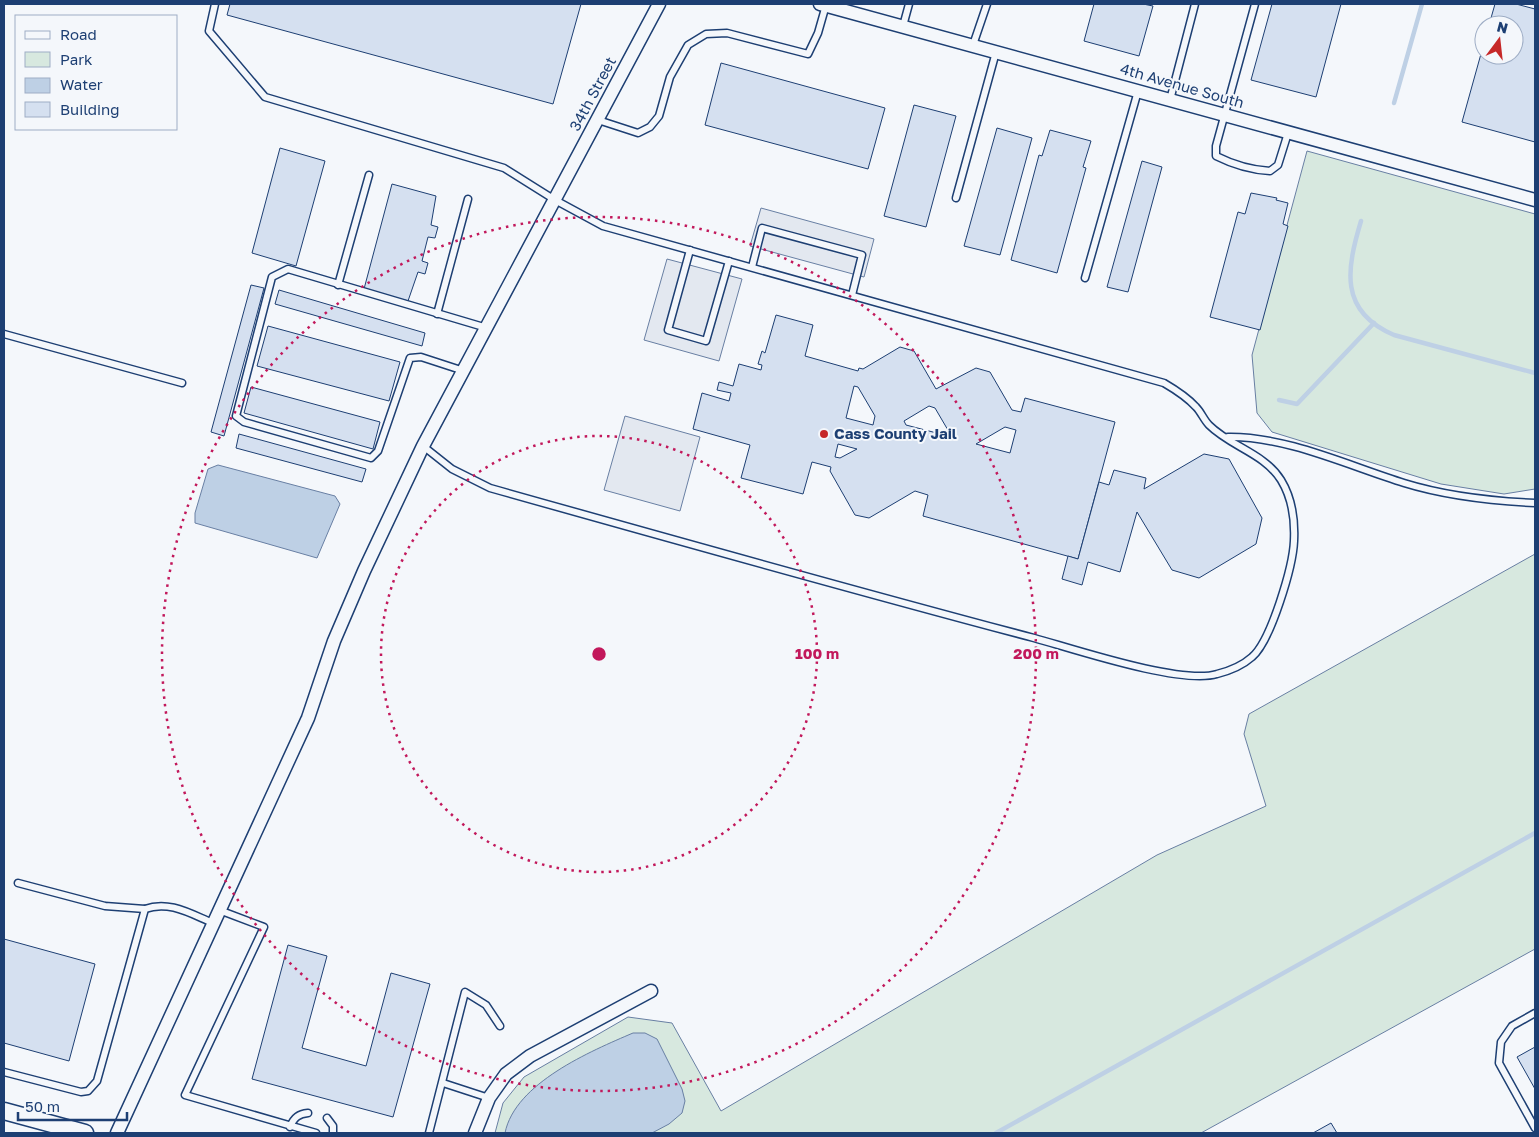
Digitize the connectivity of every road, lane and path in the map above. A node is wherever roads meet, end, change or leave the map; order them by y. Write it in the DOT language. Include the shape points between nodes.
graph roads {
  1 [pos="215,4"];
  2 [pos="659,4"];
  3 [pos="823,4"];
  4 [pos="909,4"];
  5 [pos="987,4"];
  6 [pos="1196,4"];
  7 [pos="1255,4"];
  8 [pos="904,26"];
  9 [pos="974,45"];
  10 [pos="996,52"];
  11 [pos="1138,91"];
  12 [pos="1170,100"];
  13 [pos="1225,115"];
  14 [pos="598,120"];
  15 [pos="1288,133"];
  16 [pos="369,175"];
  17 [pos="956,198"];
  18 [pos="468,199"];
  19 [pos="555,200"];
  20 [pos="1535,200"];
  21 [pos="690,250"];
  22 [pos="729,261"];
  23 [pos="752,267"];
  24 [pos="1085,278"];
  25 [pos="338,285"];
  26 [pos="852,295"];
  27 [pos="437,314"];
  28 [pos="487,328"];
  29 [pos="4,334"];
  30 [pos="464,370"];
  31 [pos="182,383"];
  32 [pos="1226,437"];
  33 [pos="423,446"];
  34 [pos="1535,503"];
  35 [pos="18,883"];
  36 [pos="145,909"];
  37 [pos="219,910"];
  38 [pos="213,923"];
  39 [pos="651,991"];
  40 [pos="1535,1013"];
  41 [pos="500,1026"];
  42 [pos="4,1072"];
  43 [pos="443,1083"];
  44 [pos="489,1098"];
  45 [pos="4,1111"];
  46 [pos="308,1113"];
  47 [pos="327,1118"];
  48 [pos="290,1127"];
  49 [pos="1535,1128"];
  50 [pos="85,1133"];
  51 [pos="117,1133"];
  52 [pos="316,1133"];
  53 [pos="333,1133"];
  54 [pos="429,1133"];
  55 [pos="475,1133"];
  1 -- 19 [label="lane" via="209,31 265,97 504,168"];
  2 -- 14 [label="street, 34th Street"];
  3 -- 8 [label="street, 4th Avenue South"];
  3 -- 14 [label="lane" via="818,34 808,54 727,33 706,34 688,45 670,77 659,116 650,127 638,132"];
  4 -- 8 [label="lane"];
  5 -- 9 [label="lane"];
  6 -- 12 [label="lane"];
  7 -- 13 [label="lane"];
  8 -- 9 [label="street, 4th Avenue South"];
  9 -- 10 [label="street, 4th Avenue South"];
  10 -- 11 [label="street, 4th Avenue South"];
  10 -- 17 [label="lane"];
  11 -- 12 [label="street, 4th Avenue South"];
  11 -- 24 [label="lane"];
  12 -- 13 [label="street, 4th Avenue South"];
  13 -- 15 [label="street, 4th Avenue South"];
  13 -- 15 [label="lane" via="1216,146 1216,156 1225,161 1270,170 1278,164"];
  14 -- 19 [label="street, 34th Street"];
  15 -- 20 [label="street, 4th Avenue South"];
  16 -- 25 [label="lane"];
  18 -- 27 [label="lane"];
  19 -- 21 [label="lane" via="604,226"];
  19 -- 28 [label="street, 34th Street"];
  21 -- 22 [label="lane"];
  21 -- 22 [label="lane" via="668,330 706,341"];
  22 -- 23 [label="lane"];
  23 -- 26 [label="lane"];
  23 -- 26 [label="lane" via="762,228 862,255"];
  25 -- 27 [label="lane"];
  25 -- 30 [label="lane" via="288,269 272,277 236,416 244,422 371,458 378,451 410,358 421,357"];
  26 -- 32 [label="lane" via="1164,384 1179,392 1197,408 1209,426"];
  27 -- 28 [label="lane"];
  28 -- 30 [label="street, 34th Street"];
  29 -- 31 [label="lane"];
  30 -- 33 [label="street, 34th Street"];
  32 -- 33 [label="lane" via="1259,457 1281,480 1292,508 1295,542 1279,606 1263,644 1253,657 1235,668 1214,676 1194,677 1157,671 980,624 490,488 452,469"];
  32 -- 34 [label="lane" via="1248,437 1282,444 1416,486 1489,501"];
  33 -- 37 [label="street, 34th Street" via="334,640 308,718"];
  35 -- 36 [label="lane" via="105,906"];
  36 -- 38 [label="lane" via="168,906"];
  36 -- 42 [label="lane" via="94,1087 81,1092"];
  37 -- 38 [label="street, 34th Street"];
  37 -- 48 [label="lane" via="264,927 185,1095"];
  38 -- 51 [label="street, 34th Street"];
  39 -- 44 [label="street" via="530,1056 506,1074"];
  40 -- 49 [label="lane" via="1512,1026 1502,1042 1499,1064"];
  41 -- 43 [label="lane" via="486,1005 465,992"];
  43 -- 44 [label="lane"];
  43 -- 54 [label="lane"];
  44 -- 55 [label="street"];
  45 -- 50 [label="street"];
  46 -- 48 [label="lane" via="300,1114"];
  47 -- 53 [label="lane" via="333,1126"];
  48 -- 52 [label="lane"];
}
